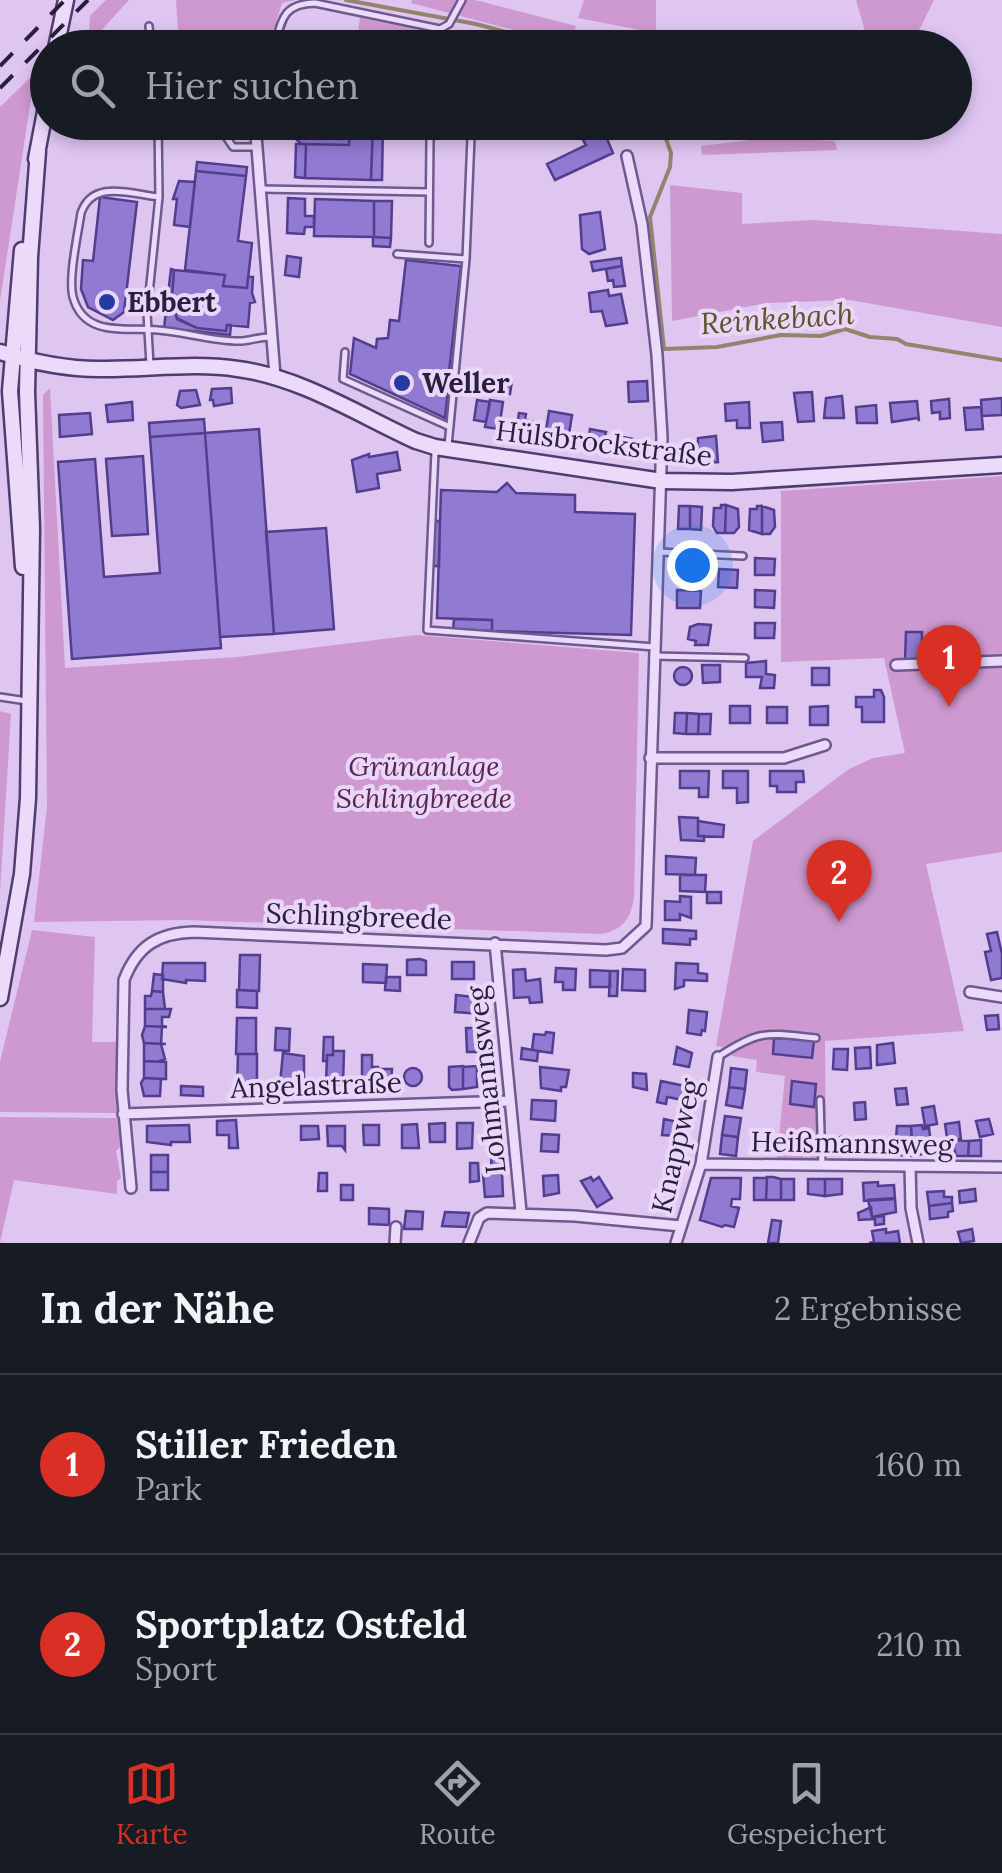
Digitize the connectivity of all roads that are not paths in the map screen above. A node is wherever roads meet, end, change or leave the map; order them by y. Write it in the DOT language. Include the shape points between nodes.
graph roads {
  1 [pos="66,0"];
  2 [pos="462,0"];
  3 [pos="149,26"];
  4 [pos="60,30"];
  5 [pos="149,30"];
  6 [pos="279,30"];
  7 [pos="440,30"];
  8 [pos="440,30"];
  9 [pos="40,140"];
  10 [pos="158,140"];
  11 [pos="228,140"];
  12 [pos="256,140"];
  13 [pos="430,140"];
  14 [pos="471,140"];
  15 [pos="257,147"];
  16 [pos="38,151"];
  17 [pos="627,156"];
  18 [pos="260,188"];
  19 [pos="430,192"];
  20 [pos="159,197"];
  21 [pos="429,244"];
  22 [pos="397,254"];
  23 [pos="466,259"];
  24 [pos="16,303"];
  25 [pos="0,320"];
  26 [pos="148,330"];
  27 [pos="274,337"];
  28 [pos="345,352"];
  29 [pos="14,357"];
  30 [pos="151,368"];
  31 [pos="275,376"];
  32 [pos="450,428"];
  33 [pos="442,448"];
  34 [pos="1002,465"];
  35 [pos="662,481"];
  36 [pos="660,552"];
  37 [pos="743,556"];
  38 [pos="654,652"];
  39 [pos="744,658"];
  40 [pos="1002,661"];
  41 [pos="896,665"];
  42 [pos="0,696"];
  43 [pos="29,702"];
  44 [pos="825,745"];
  45 [pos="650,758"];
  46 [pos="495,943"];
  47 [pos="970,992"];
  48 [pos="1002,997"];
  49 [pos="0,998"];
  50 [pos="816,1038"];
  51 [pos="718,1058"];
  52 [pos="820,1100"];
  53 [pos="510,1101"];
  54 [pos="123,1114"];
  55 [pos="701,1164"];
  56 [pos="822,1166"];
  57 [pos="910,1166"];
  58 [pos="1002,1168"];
  59 [pos="131,1188"];
  60 [pos="521,1212"];
  61 [pos="681,1226"];
  62 [pos="396,1227"];
  63 [pos="395,1243"];
  64 [pos="469,1243"];
  65 [pos="676,1243"];
  66 [pos="918,1243"];
  1 -- 4 [label="main road"];
  2 -- 7 [label="lane"];
  3 -- 5 [label="lane"];
  6 -- 8 [label="lane" via="288,10 315,3"];
  9 -- 16 [label="main road"];
  10 -- 20 [label="lane"];
  11 -- 15 [label="lane" via="233,147"];
  12 -- 15 [label="street"];
  13 -- 19 [label="lane"];
  14 -- 23 [label="lane"];
  15 -- 18 [label="street"];
  16 -- 24 [label="main road"];
  16 -- 29 [label="main road"];
  17 -- 35 [label="street, Schlingbreede" via="642,224"];
  18 -- 19 [label="lane"];
  18 -- 27 [label="street"];
  19 -- 21 [label="lane"];
  20 -- 26 [label="lane"];
  20 -- 26 [label="lane" via="102,190 85,202 72,295 94,325"];
  22 -- 23 [label="lane"];
  23 -- 32 [label="lane"];
  24 -- 25 [label="main road"];
  24 -- 29 [label="main road"];
  26 -- 27 [label="lane" via="243,341"];
  26 -- 30 [label="lane"];
  27 -- 31 [label="street"];
  28 -- 32 [label="lane" via="343,378"];
  29 -- 30 [label="main road, Hülsbrockstraße" via="96,370"];
  29 -- 43 [label="main road" via="11,404"];
  30 -- 31 [label="main road, Hülsbrockstraße" via="217,366"];
  31 -- 33 [label="main road, Hülsbrockstraße"];
  32 -- 33 [label="lane"];
  33 -- 35 [label="main road, Hülsbrockstraße"];
  33 -- 38 [label="lane" via="427,630"];
  34 -- 35 [label="main road, Hülsbrockstraße"];
  35 -- 36 [label="street, Schlingbreede"];
  36 -- 37 [label="lane"];
  36 -- 38 [label="street, Schlingbreede"];
  38 -- 39 [label="lane"];
  38 -- 45 [label="street, Schlingbreede"];
  40 -- 41 [label="street"];
  42 -- 43 [label="lane"];
  43 -- 49 [label="main road" via="22,874"];
  44 -- 45 [label="street" via="784,758"];
  45 -- 46 [label="street, Schlingbreede" via="648,912 638,936 606,950"];
  46 -- 53 [label="street, Lohmannsweg"];
  46 -- 54 [label="street, Schlingbreede" via="161,936 139,951 124,980"];
  47 -- 48 [label="street"];
  50 -- 51 [label="lane" via="765,1033"];
  51 -- 55 [label="street, Knappweg"];
  52 -- 56 [label="lane"];
  53 -- 54 [label="street, Angelastraße"];
  53 -- 60 [label="street, Lohmannsweg"];
  54 -- 59 [label="street, Schlingbreede"];
  55 -- 56 [label="street, Heißmannsweg"];
  55 -- 61 [label="street, Knappweg"];
  56 -- 57 [label="street, Heißmannsweg"];
  57 -- 58 [label="street, Heißmannsweg"];
  57 -- 66 [label="street"];
  60 -- 61 [label="street, Lohmannsweg"];
  60 -- 64 [label="street, Lohmannsweg" via="478,1218"];
  61 -- 65 [label="street, Knappweg"];
  62 -- 63 [label="street"];
}
